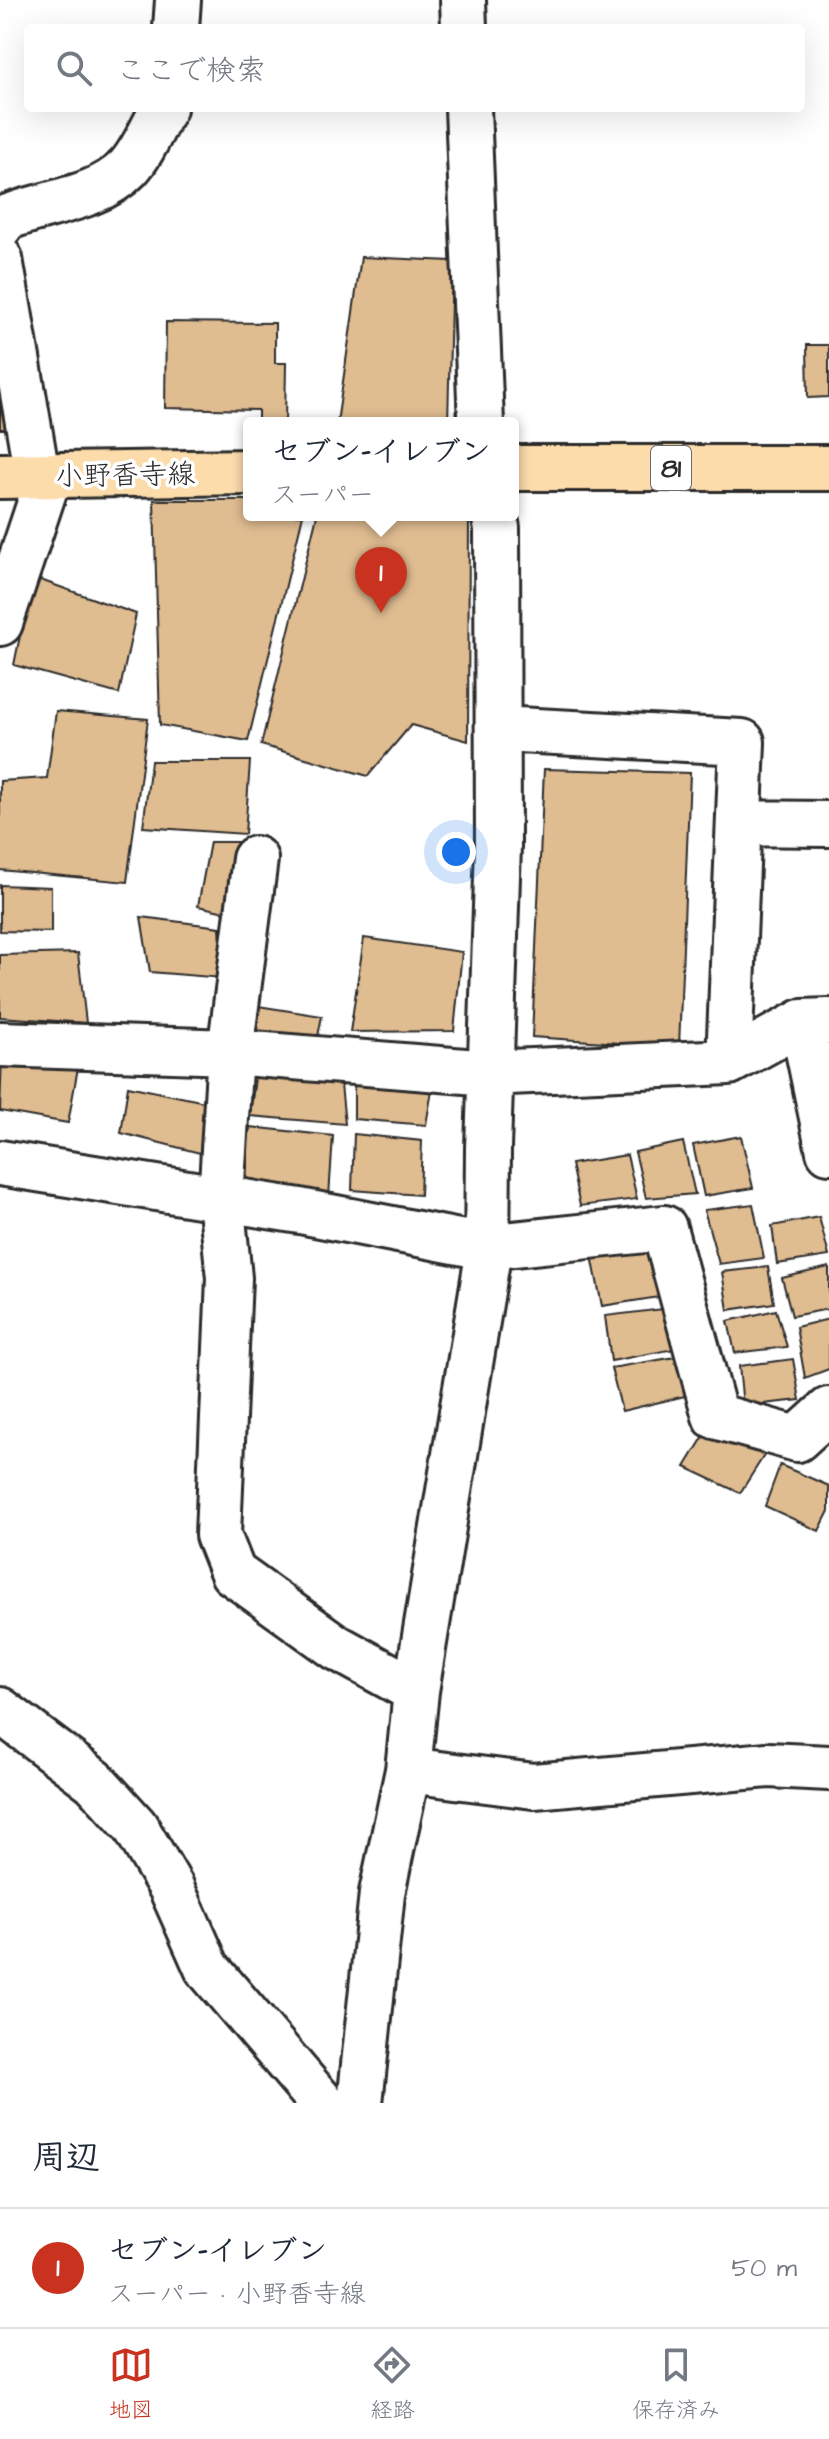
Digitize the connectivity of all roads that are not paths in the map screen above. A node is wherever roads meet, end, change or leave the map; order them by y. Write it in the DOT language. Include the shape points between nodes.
graph roads {
  1 [pos="178,0"];
  2 [pos="463,0"];
  3 [pos="176,24"];
  4 [pos="464,24"];
  5 [pos="162,112"];
  6 [pos="468,112"];
  7 [pos="0,226"];
  8 [pos="0,259"];
  9 [pos="481,417"];
  10 [pos="519,468"];
  11 [pos="829,468"];
  12 [pos="243,472"];
  13 [pos="29,476"];
  14 [pos="495,521"];
  15 [pos="0,623"];
  16 [pos="498,729"];
  17 [pos="739,823"];
  18 [pos="829,824"];
  19 [pos="255,859"];
  20 [pos="815,1022"];
  21 [pos="0,1044"];
  22 [pos="230,1052"];
  23 [pos="729,1062"];
  24 [pos="490,1073"];
  25 [pos="829,1151"];
  26 [pos="0,1163"];
  27 [pos="221,1199"];
  28 [pos="485,1247"];
  29 [pos="829,1410"];
  30 [pos="416,1691"];
  31 [pos="0,1710"];
  32 [pos="829,1768"];
  33 [pos="408,1770"];
  34 [pos="322,2103"];
  35 [pos="360,2103"];
  1 -- 3 [label="street"];
  2 -- 4 [label="street"];
  5 -- 7 [label="street" via="129,167 98,190 26,209 1,220"];
  6 -- 9 [label="street"];
  8 -- 13 [label="street"];
  10 -- 11 [label="main road, 81"];
  12 -- 13 [label="main road, 小野香寺線"];
  13 -- 15 [label="street"];
  14 -- 16 [label="street"];
  16 -- 17 [label="street" via="742,742"];
  16 -- 24 [label="street"];
  17 -- 18 [label="street"];
  17 -- 23 [label="street"];
  19 -- 22 [label="street"];
  20 -- 23 [label="street"];
  20 -- 25 [label="street"];
  21 -- 22 [label="street"];
  22 -- 24 [label="street"];
  22 -- 27 [label="street"];
  23 -- 24 [label="street"];
  24 -- 28 [label="street"];
  26 -- 27 [label="street"];
  27 -- 28 [label="street"];
  27 -- 30 [label="street" via="229,1278 218,1535 233,1573 336,1647"];
  28 -- 29 [label="street" via="664,1228 715,1416 797,1439"];
  28 -- 30 [label="street" via="487,1261"];
  30 -- 33 [label="street"];
  31 -- 34 [label="street" via="94,1781 135,1826 171,1887 207,1968"];
  32 -- 33 [label="street" via="768,1765 534,1786"];
  33 -- 35 [label="street" via="382,1893"];
}
